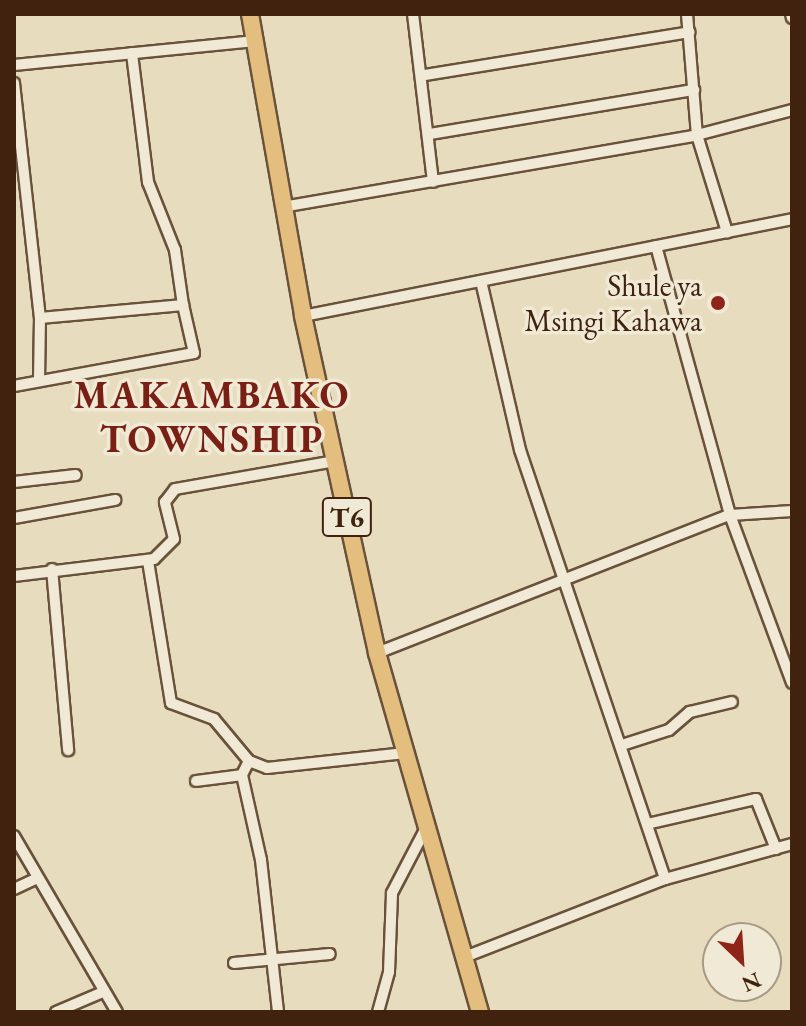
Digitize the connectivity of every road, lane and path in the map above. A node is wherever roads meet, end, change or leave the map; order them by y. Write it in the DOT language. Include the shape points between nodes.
graph roads {
  1 [pos="250,14"];
  2 [pos="413,14"];
  3 [pos="687,14"];
  4 [pos="690,32"];
  5 [pos="253,41"];
  6 [pos="132,53"];
  7 [pos="14,65"];
  8 [pos="425,75"];
  9 [pos="14,83"];
  10 [pos="694,90"];
  11 [pos="792,110"];
  12 [pos="430,134"];
  13 [pos="697,135"];
  14 [pos="433,182"];
  15 [pos="288,206"];
  16 [pos="792,219"];
  17 [pos="758,226"];
  18 [pos="792,229"];
  19 [pos="727,232"];
  20 [pos="656,246"];
  21 [pos="481,281"];
  22 [pos="183,305"];
  23 [pos="303,316"];
  24 [pos="40,318"];
  25 [pos="39,381"];
  26 [pos="14,386"];
  27 [pos="335,461"];
  28 [pos="76,475"];
  29 [pos="14,482"];
  30 [pos="115,500"];
  31 [pos="792,511"];
  32 [pos="730,515"];
  33 [pos="14,518"];
  34 [pos="148,561"];
  35 [pos="52,569"];
  36 [pos="14,576"];
  37 [pos="568,580"];
  38 [pos="377,653"];
  39 [pos="792,683"];
  40 [pos="732,702"];
  41 [pos="622,745"];
  42 [pos="68,750"];
  43 [pos="405,753"];
  44 [pos="249,761"];
  45 [pos="242,775"];
  46 [pos="196,781"];
  47 [pos="647,824"];
  48 [pos="426,828"];
  49 [pos="14,836"];
  50 [pos="792,844"];
  51 [pos="776,849"];
  52 [pos="38,878"];
  53 [pos="665,879"];
  54 [pos="14,889"];
  55 [pos="330,954"];
  56 [pos="462,958"];
  57 [pos="272,960"];
  58 [pos="234,963"];
  59 [pos="103,992"];
  60 [pos="56,1012"];
  61 [pos="117,1012"];
  62 [pos="278,1012"];
  63 [pos="378,1012"];
  64 [pos="480,1012"];
  1 -- 5 [label="highway, T6"];
  2 -- 8 [label="street"];
  3 -- 4 [label="street"];
  4 -- 8 [label="street"];
  4 -- 10 [label="street"];
  5 -- 6 [label="street"];
  5 -- 15 [label="highway, T6"];
  6 -- 7 [label="street"];
  6 -- 22 [label="street" via="148,182 172,237"];
  8 -- 12 [label="street"];
  9 -- 24 [label="street"];
  10 -- 12 [label="street"];
  10 -- 13 [label="street"];
  11 -- 13 [label="street"];
  12 -- 14 [label="street"];
  13 -- 14 [label="street"];
  13 -- 19 [label="street"];
  14 -- 15 [label="street"];
  15 -- 23 [label="highway, T6"];
  16 -- 17 [label="street"];
  17 -- 18 [label="street"];
  17 -- 19 [label="street"];
  19 -- 20 [label="street"];
  20 -- 21 [label="street"];
  20 -- 32 [label="street"];
  21 -- 23 [label="street"];
  21 -- 37 [label="street" via="520,450"];
  22 -- 24 [label="street"];
  22 -- 25 [label="street" via="194,353"];
  23 -- 27 [label="highway, T6"];
  24 -- 25 [label="street"];
  25 -- 26 [label="street"];
  27 -- 34 [label="street" via="175,489 165,502 174,539"];
  27 -- 38 [label="highway, T6"];
  28 -- 29 [label="street"];
  30 -- 33 [label="street"];
  31 -- 32 [label="street"];
  32 -- 37 [label="street"];
  32 -- 39 [label="street"];
  34 -- 35 [label="street"];
  34 -- 44 [label="street" via="171,703 214,719"];
  35 -- 36 [label="street"];
  35 -- 42 [label="street"];
  37 -- 38 [label="street"];
  37 -- 41 [label="street"];
  38 -- 43 [label="highway, T6"];
  40 -- 41 [label="street" via="690,712 669,730"];
  41 -- 47 [label="street"];
  43 -- 44 [label="street" via="267,768"];
  43 -- 48 [label="highway, T6"];
  44 -- 45 [label="street"];
  45 -- 46 [label="street"];
  45 -- 57 [label="street"];
  47 -- 51 [label="street" via="756,799"];
  47 -- 53 [label="street"];
  48 -- 56 [label="highway, T6"];
  48 -- 63 [label="street" via="392,893 389,972"];
  49 -- 52 [label="street"];
  50 -- 51 [label="street"];
  51 -- 53 [label="street"];
  52 -- 54 [label="street"];
  52 -- 59 [label="street"];
  53 -- 56 [label="street"];
  55 -- 57 [label="street"];
  56 -- 64 [label="highway, T6"];
  57 -- 58 [label="street"];
  57 -- 62 [label="street"];
  59 -- 60 [label="street"];
  59 -- 61 [label="street"];
}
